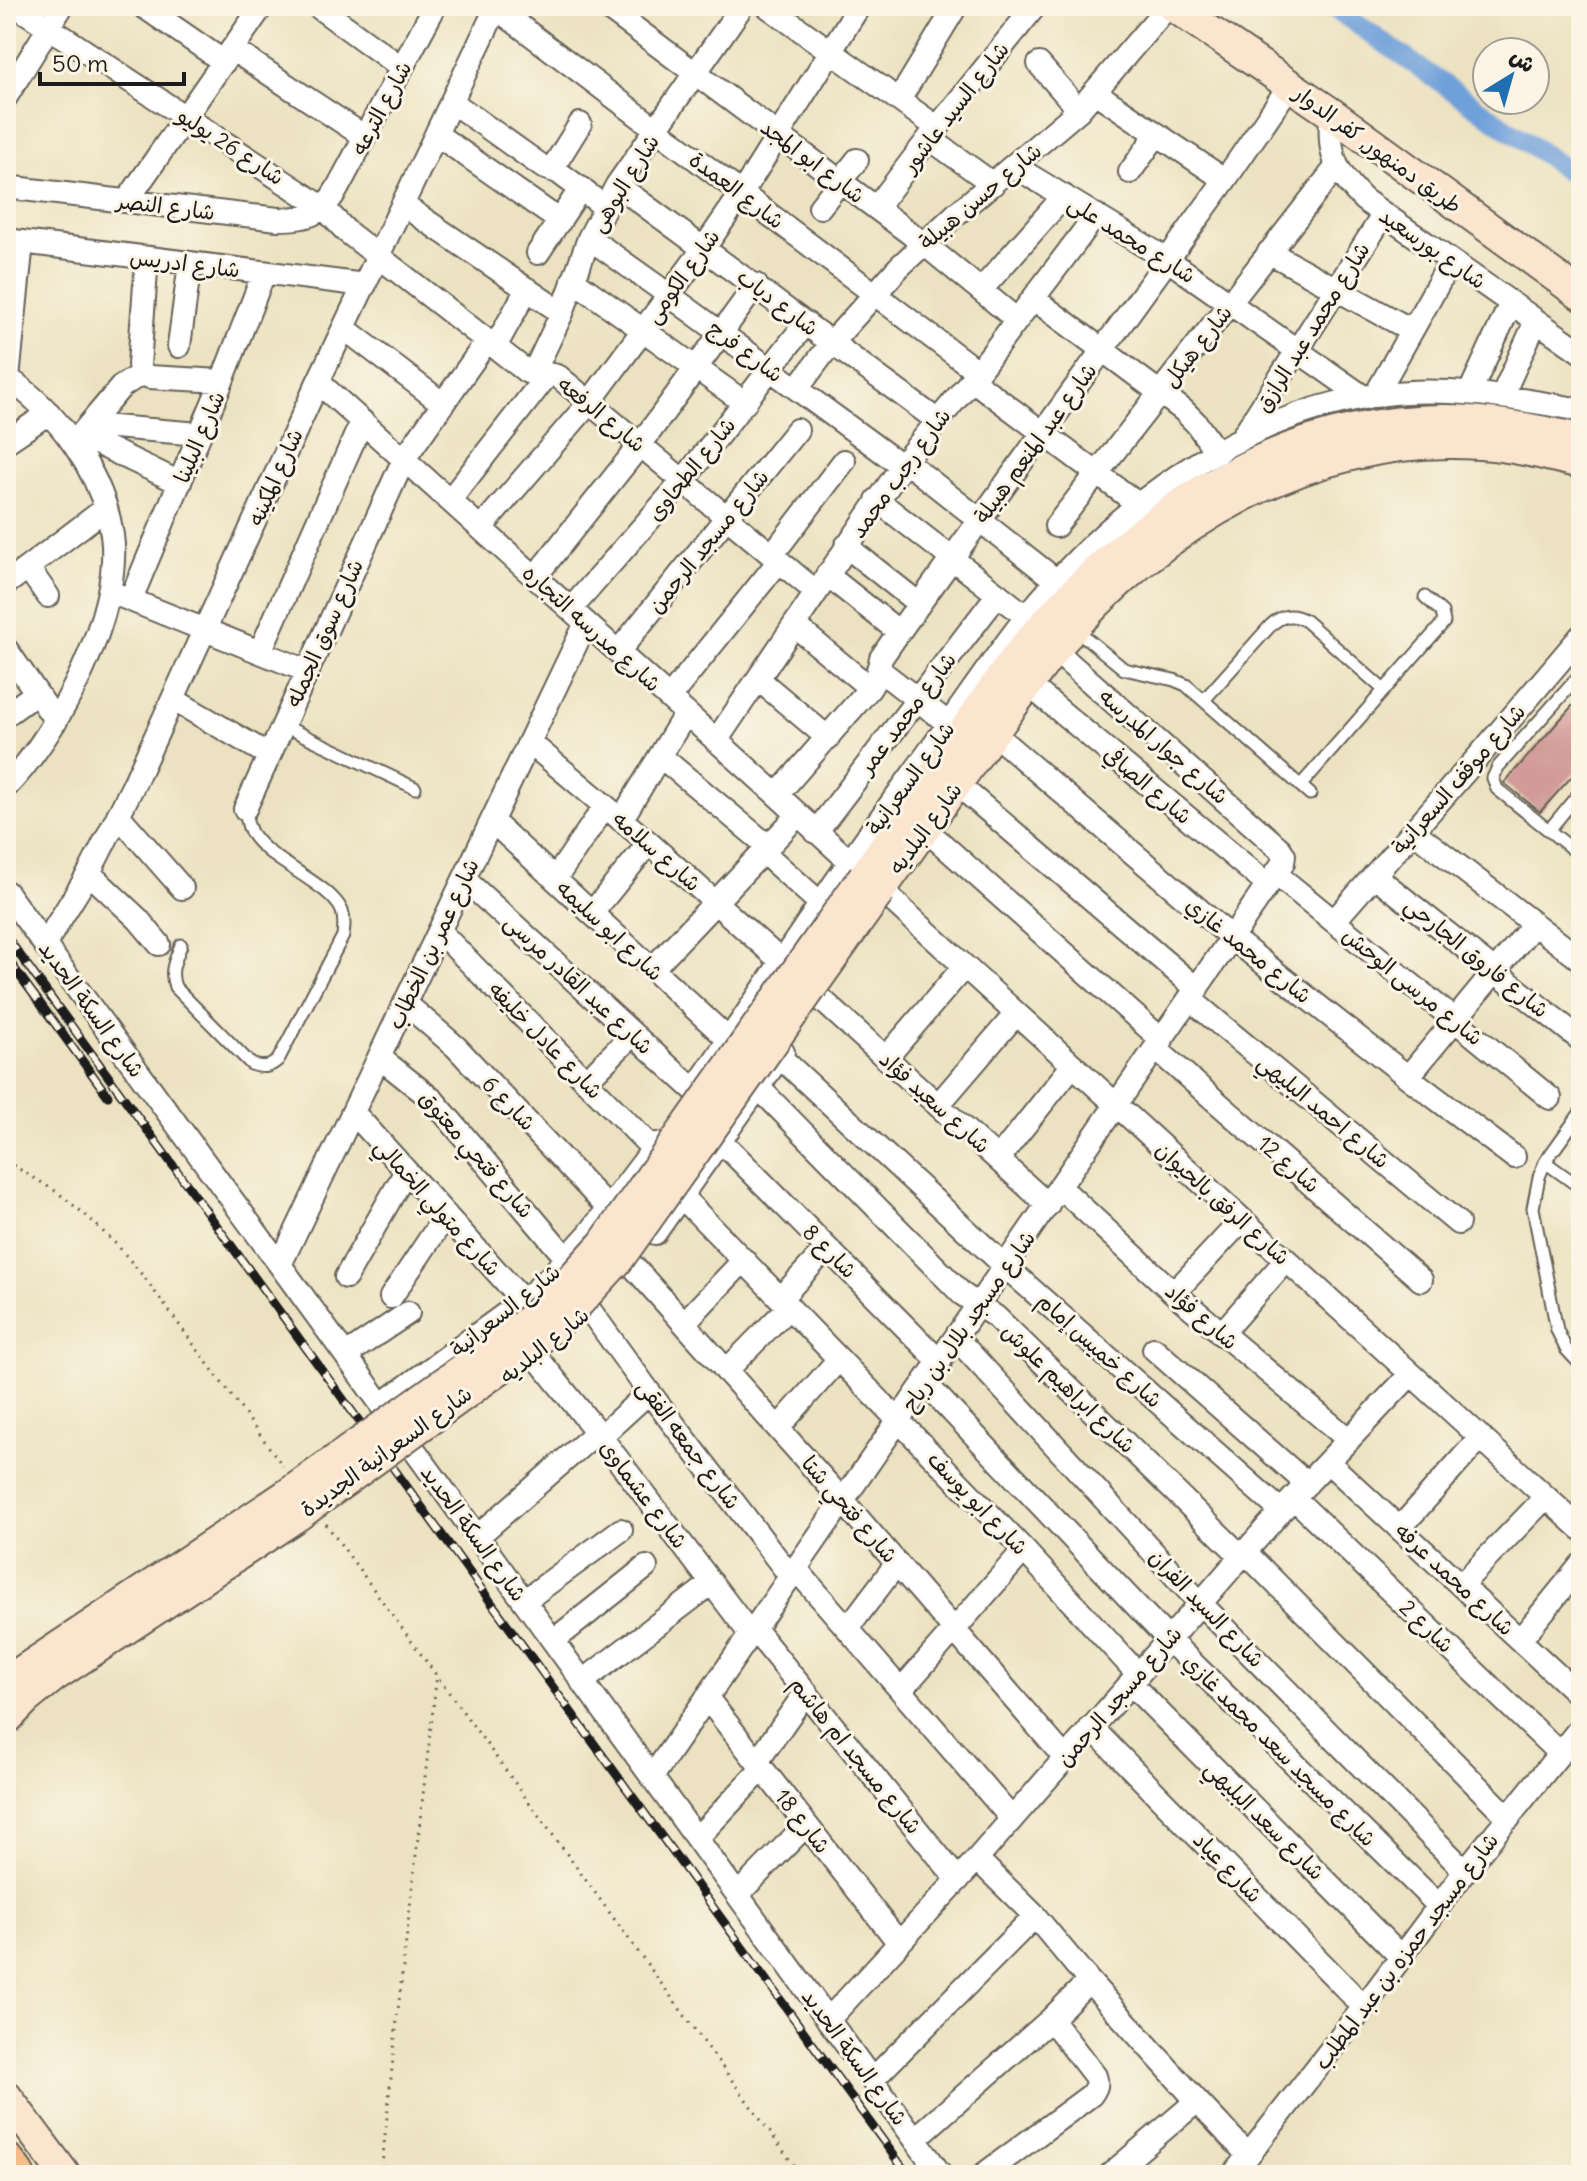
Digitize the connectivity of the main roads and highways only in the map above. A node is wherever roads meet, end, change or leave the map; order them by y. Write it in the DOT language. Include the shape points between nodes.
graph roads {
  1 [pos="6,2164"];
  2 [pos="14,2175"];
  1 -- 2 [label="highway"];
}
